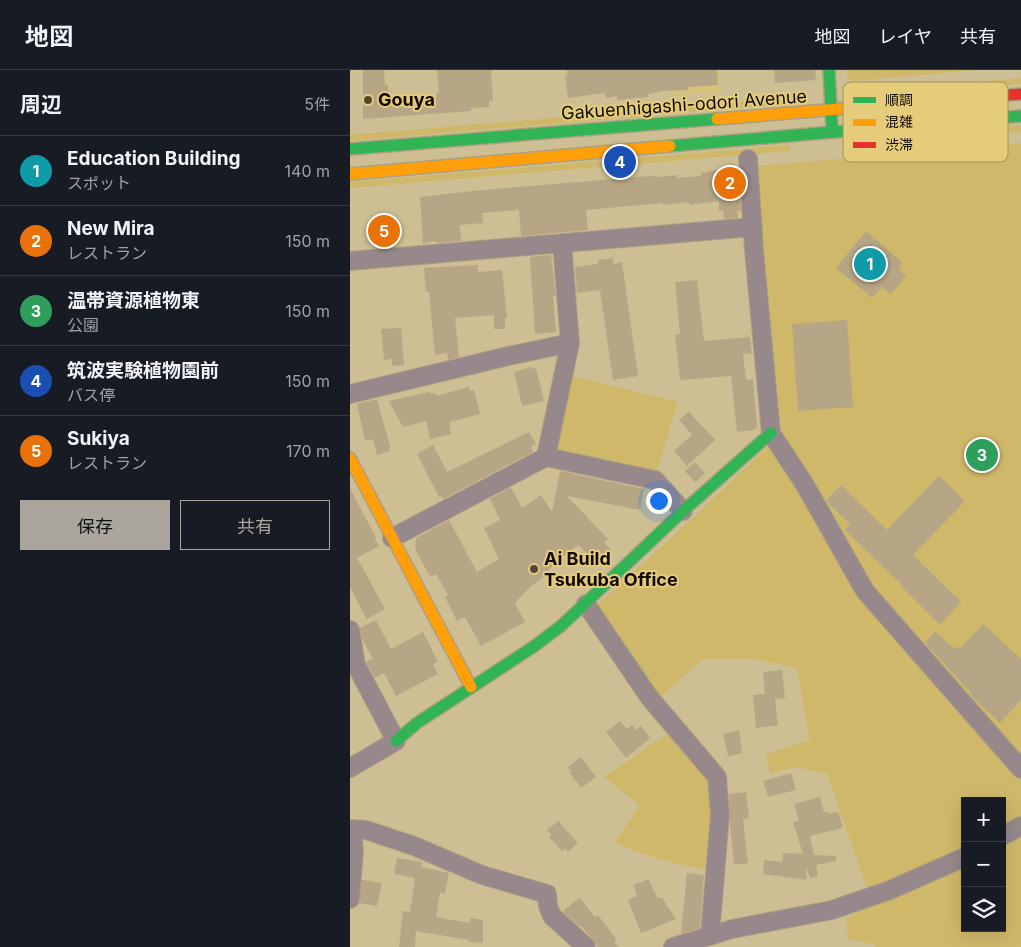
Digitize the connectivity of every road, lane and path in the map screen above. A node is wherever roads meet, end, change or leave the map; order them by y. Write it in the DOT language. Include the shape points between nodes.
graph roads {
  1 [pos="829,70"];
  2 [pos="1021,94"];
  3 [pos="1008,95"];
  4 [pos="843,110"];
  5 [pos="831,111"];
  6 [pos="1021,116"];
  7 [pos="1008,117"];
  8 [pos="843,132"];
  9 [pos="833,133"];
  10 [pos="350,150"];
  11 [pos="748,159"];
  12 [pos="350,174"];
  13 [pos="752,227"];
  14 [pos="562,243"];
  15 [pos="350,261"];
  16 [pos="570,343"];
  17 [pos="350,394"];
  18 [pos="771,433"];
  19 [pos="546,457"];
  20 [pos="350,458"];
  21 [pos="682,511"];
  22 [pos="392,538"];
  23 [pos="586,604"];
  24 [pos="350,630"];
  25 [pos="471,687"];
  26 [pos="396,741"];
  27 [pos="350,768"];
  28 [pos="1021,769"];
  29 [pos="1021,826"];
  30 [pos="351,830"];
  31 [pos="1006,834"];
  32 [pos="961,859"];
  33 [pos="350,899"];
  34 [pos="710,935"];
  35 [pos="586,947"];
  36 [pos="674,947"];
  1 -- 5 [label="main road"];
  2 -- 3 [label="main road, Gakuenhigashi-odori Avenue"];
  4 -- 5 [label="main road, Gakuenhigashi-odori Avenue"];
  5 -- 9 [label="main road"];
  5 -- 10 [label="main road, Gakuenhigashi-odori Avenue"];
  6 -- 7 [label="main road"];
  8 -- 9 [label="main road"];
  9 -- 12 [label="main road"];
  11 -- 13 [label="street"];
  13 -- 14 [label="street"];
  13 -- 18 [label="street"];
  14 -- 15 [label="street"];
  14 -- 16 [label="street"];
  16 -- 17 [label="street"];
  16 -- 19 [label="street"];
  18 -- 21 [label="main road"];
  18 -- 28 [label="street" via="805,485 865,591"];
  19 -- 21 [label="street" via="655,480"];
  19 -- 22 [label="street"];
  20 -- 22 [label="main road"];
  21 -- 23 [label="main road"];
  22 -- 25 [label="main road"];
  23 -- 25 [label="main road" via="533,647"];
  23 -- 34 [label="street" via="649,697 717,778 720,816"];
  24 -- 26 [label="street" via="356,665"];
  25 -- 26 [label="main road" via="417,722"];
  26 -- 27 [label="street"];
  29 -- 31 [label="street"];
  30 -- 33 [label="street" via="354,852"];
  30 -- 35 [label="street" via="366,830 482,875 547,894 552,916"];
  32 -- 34 [label="street" via="890,890 832,910"];
  34 -- 36 [label="street"];
}
